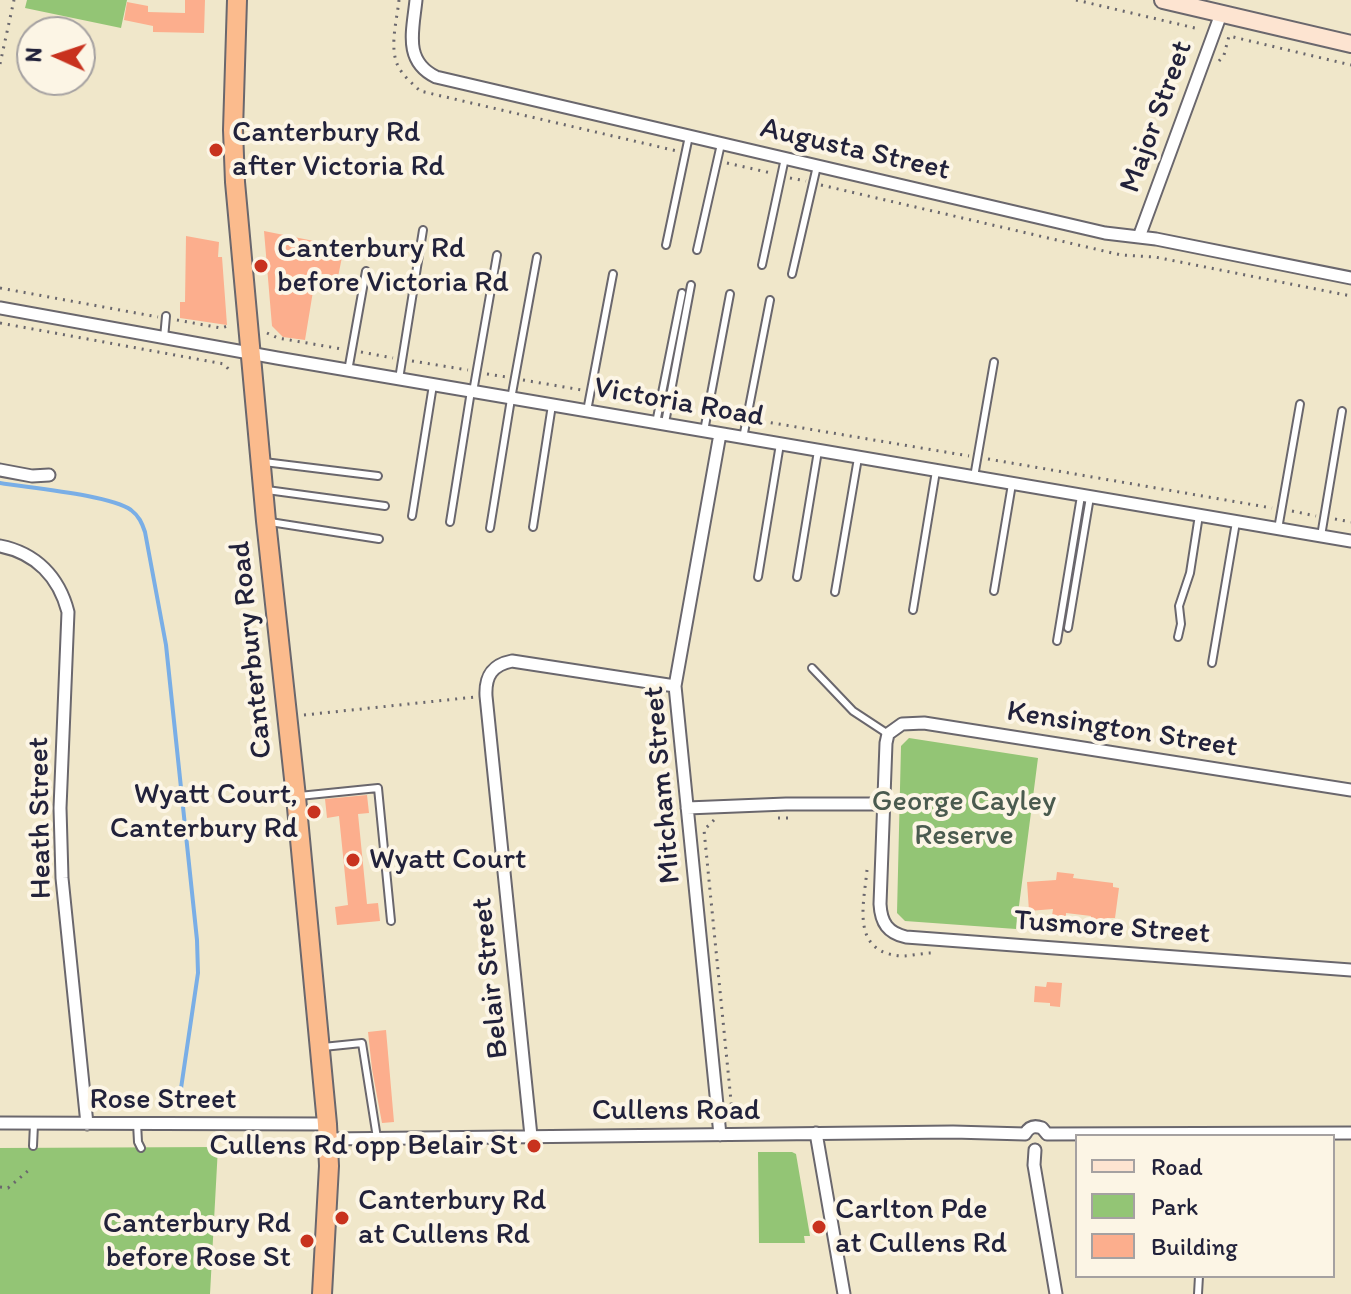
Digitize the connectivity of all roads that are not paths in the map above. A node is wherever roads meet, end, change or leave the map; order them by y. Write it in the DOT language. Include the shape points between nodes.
graph roads {
  1 [pos="237,0"];
  2 [pos="416,0"];
  3 [pos="1163,0"];
  4 [pos="1221,14"];
  5 [pos="1351,44"];
  6 [pos="689,136"];
  7 [pos="721,144"];
  8 [pos="785,158"];
  9 [pos="817,166"];
  10 [pos="423,230"];
  11 [pos="1139,237"];
  12 [pos="666,245"];
  13 [pos="697,250"];
  14 [pos="497,255"];
  15 [pos="537,257"];
  16 [pos="762,265"];
  17 [pos="366,271"];
  18 [pos="613,274"];
  19 [pos="792,274"];
  20 [pos="1351,278"];
  21 [pos="691,285"];
  22 [pos="682,293"];
  23 [pos="730,294"];
  24 [pos="770,300"];
  25 [pos="0,308"];
  26 [pos="166,317"];
  27 [pos="164,338"];
  28 [pos="251,354"];
  29 [pos="994,362"];
  30 [pos="348,371"];
  31 [pos="399,379"];
  32 [pos="433,385"];
  33 [pos="472,392"];
  34 [pos="511,399"];
  35 [pos="1300,404"];
  36 [pos="552,405"];
  37 [pos="587,411"];
  38 [pos="1342,411"];
  39 [pos="661,424"];
  40 [pos="704,431"];
  41 [pos="720,434"];
  42 [pos="743,438"];
  43 [pos="780,444"];
  44 [pos="818,451"];
  45 [pos="858,458"];
  46 [pos="260,461"];
  47 [pos="0,470"];
  48 [pos="936,471"];
  49 [pos="49,475"];
  50 [pos="378,476"];
  51 [pos="974,477"];
  52 [pos="1012,484"];
  53 [pos="263,490"];
  54 [pos="1086,496"];
  55 [pos="385,506"];
  56 [pos="1199,515"];
  57 [pos="412,516"];
  58 [pos="266,521"];
  59 [pos="450,522"];
  60 [pos="1236,522"];
  61 [pos="533,527"];
  62 [pos="490,528"];
  63 [pos="1278,529"];
  64 [pos="1321,536"];
  65 [pos="379,539"];
  66 [pos="1351,541"];
  67 [pos="0,546"];
  68 [pos="758,577"];
  69 [pos="797,577"];
  70 [pos="994,591"];
  71 [pos="835,592"];
  72 [pos="913,610"];
  73 [pos="1068,628"];
  74 [pos="1178,637"];
  75 [pos="1057,641"];
  76 [pos="1212,663"];
  77 [pos="812,668"];
  78 [pos="675,686"];
  79 [pos="888,734"];
  80 [pos="1351,790"];
  81 [pos="296,797"];
  82 [pos="883,804"];
  83 [pos="687,808"];
  84 [pos="391,921"];
  85 [pos="1351,970"];
  86 [pos="320,1047"];
  87 [pos="0,1123"];
  88 [pos="137,1123"];
  89 [pos="34,1124"];
  90 [pos="87,1124"];
  91 [pos="327,1132"];
  92 [pos="816,1133"];
  93 [pos="1351,1133"];
  94 [pos="1025,1134"];
  95 [pos="1047,1134"];
  96 [pos="720,1135"];
  97 [pos="531,1136"];
  98 [pos="377,1138"];
  99 [pos="33,1146"];
  100 [pos="141,1148"];
  101 [pos="1035,1150"];
  102 [pos="322,1294"];
  103 [pos="844,1294"];
  104 [pos="1056,1294"];
  1 -- 28 [label="highway, Canterbury Road" via="235,182"];
  2 -- 6 [label="street, Augusta Street" via="415,58 436,77"];
  3 -- 4 [label="main road"];
  4 -- 5 [label="main road"];
  4 -- 11 [label="street, Major Street"];
  6 -- 7 [label="street, Augusta Street"];
  6 -- 12 [label="lane"];
  7 -- 8 [label="street, Augusta Street"];
  7 -- 13 [label="lane"];
  8 -- 9 [label="street, Augusta Street"];
  8 -- 16 [label="lane"];
  9 -- 11 [label="street, Augusta Street"];
  9 -- 19 [label="lane"];
  10 -- 31 [label="lane"];
  11 -- 20 [label="street, Augusta Street"];
  14 -- 33 [label="lane"];
  15 -- 34 [label="lane"];
  17 -- 30 [label="lane"];
  18 -- 37 [label="lane"];
  21 -- 39 [label="lane"];
  22 -- 39 [label="lane" via="660,403"];
  23 -- 40 [label="lane"];
  24 -- 42 [label="lane"];
  25 -- 27 [label="street, Victoria Road"];
  26 -- 27 [label="lane"];
  27 -- 28 [label="street, Victoria Road"];
  28 -- 30 [label="street, Victoria Road"];
  28 -- 46 [label="highway, Canterbury Road"];
  29 -- 51 [label="lane"];
  30 -- 31 [label="street, Victoria Road"];
  31 -- 32 [label="street, Victoria Road"];
  32 -- 33 [label="street, Victoria Road"];
  32 -- 57 [label="lane"];
  33 -- 34 [label="street, Victoria Road"];
  33 -- 59 [label="lane"];
  34 -- 36 [label="street, Victoria Road"];
  34 -- 62 [label="lane"];
  35 -- 63 [label="lane"];
  36 -- 37 [label="street, Victoria Road"];
  36 -- 61 [label="lane"];
  37 -- 39 [label="street, Victoria Road"];
  38 -- 64 [label="lane"];
  39 -- 40 [label="street, Victoria Road"];
  40 -- 41 [label="street, Victoria Road"];
  41 -- 42 [label="street, Victoria Road"];
  41 -- 78 [label="street, Mitcham Street"];
  42 -- 43 [label="street, Victoria Road"];
  43 -- 44 [label="street, Victoria Road"];
  43 -- 68 [label="lane"];
  44 -- 45 [label="street, Victoria Road"];
  44 -- 69 [label="lane"];
  45 -- 48 [label="street, Victoria Road"];
  45 -- 71 [label="lane"];
  46 -- 50 [label="lane"];
  46 -- 53 [label="highway, Canterbury Road"];
  47 -- 49 [label="street"];
  48 -- 51 [label="street, Victoria Road"];
  48 -- 72 [label="lane"];
  51 -- 52 [label="street, Victoria Road"];
  52 -- 54 [label="street, Victoria Road"];
  52 -- 70 [label="lane"];
  53 -- 55 [label="lane"];
  53 -- 58 [label="highway, Canterbury Road"];
  54 -- 56 [label="street, Victoria Road"];
  54 -- 73 [label="lane"];
  54 -- 75 [label="lane"];
  56 -- 60 [label="street, Victoria Road"];
  56 -- 74 [label="lane" via="1179,606"];
  58 -- 65 [label="lane"];
  58 -- 81 [label="highway, Canterbury Road"];
  60 -- 63 [label="street, Victoria Road"];
  60 -- 76 [label="lane"];
  63 -- 64 [label="street, Victoria Road"];
  64 -- 66 [label="street, Victoria Road"];
  67 -- 90 [label="street, Heath Street" via="27,554 49,572 68,612 61,843"];
  77 -- 79 [label="lane" via="853,711"];
  78 -- 83 [label="street, Mitcham Street"];
  78 -- 97 [label="street, Belair Street" via="512,661 494,667 486,684"];
  79 -- 80 [label="street, Kensington Street" via="902,724 924,723"];
  79 -- 82 [label="street"];
  81 -- 84 [label="lane" via="378,788"];
  81 -- 86 [label="highway, Canterbury Road"];
  82 -- 83 [label="street"];
  82 -- 85 [label="street, Tusmore Street" via="881,915 896,935"];
  83 -- 96 [label="street, Mitcham Street"];
  86 -- 91 [label="highway, Canterbury Road"];
  86 -- 98 [label="lane" via="362,1043"];
  87 -- 89 [label="street, Rose Street"];
  88 -- 90 [label="street, Rose Street"];
  88 -- 91 [label="street, Rose Street"];
  88 -- 100 [label="lane"];
  89 -- 90 [label="street, Rose Street"];
  89 -- 99 [label="lane"];
  91 -- 98 [label="street, Cullens Road"];
  91 -- 102 [label="highway, Canterbury Road"];
  92 -- 94 [label="street, Cullens Road"];
  92 -- 96 [label="street, Cullens Road"];
  92 -- 103 [label="street"];
  93 -- 95 [label="street"];
  94 -- 95 [label="street" via="1034,1126"];
  94 -- 101 [label="street"];
  95 -- 101 [label="street" via="1046,1144"];
  96 -- 97 [label="street, Cullens Road"];
  97 -- 98 [label="street, Cullens Road"];
  101 -- 104 [label="street"];
}
